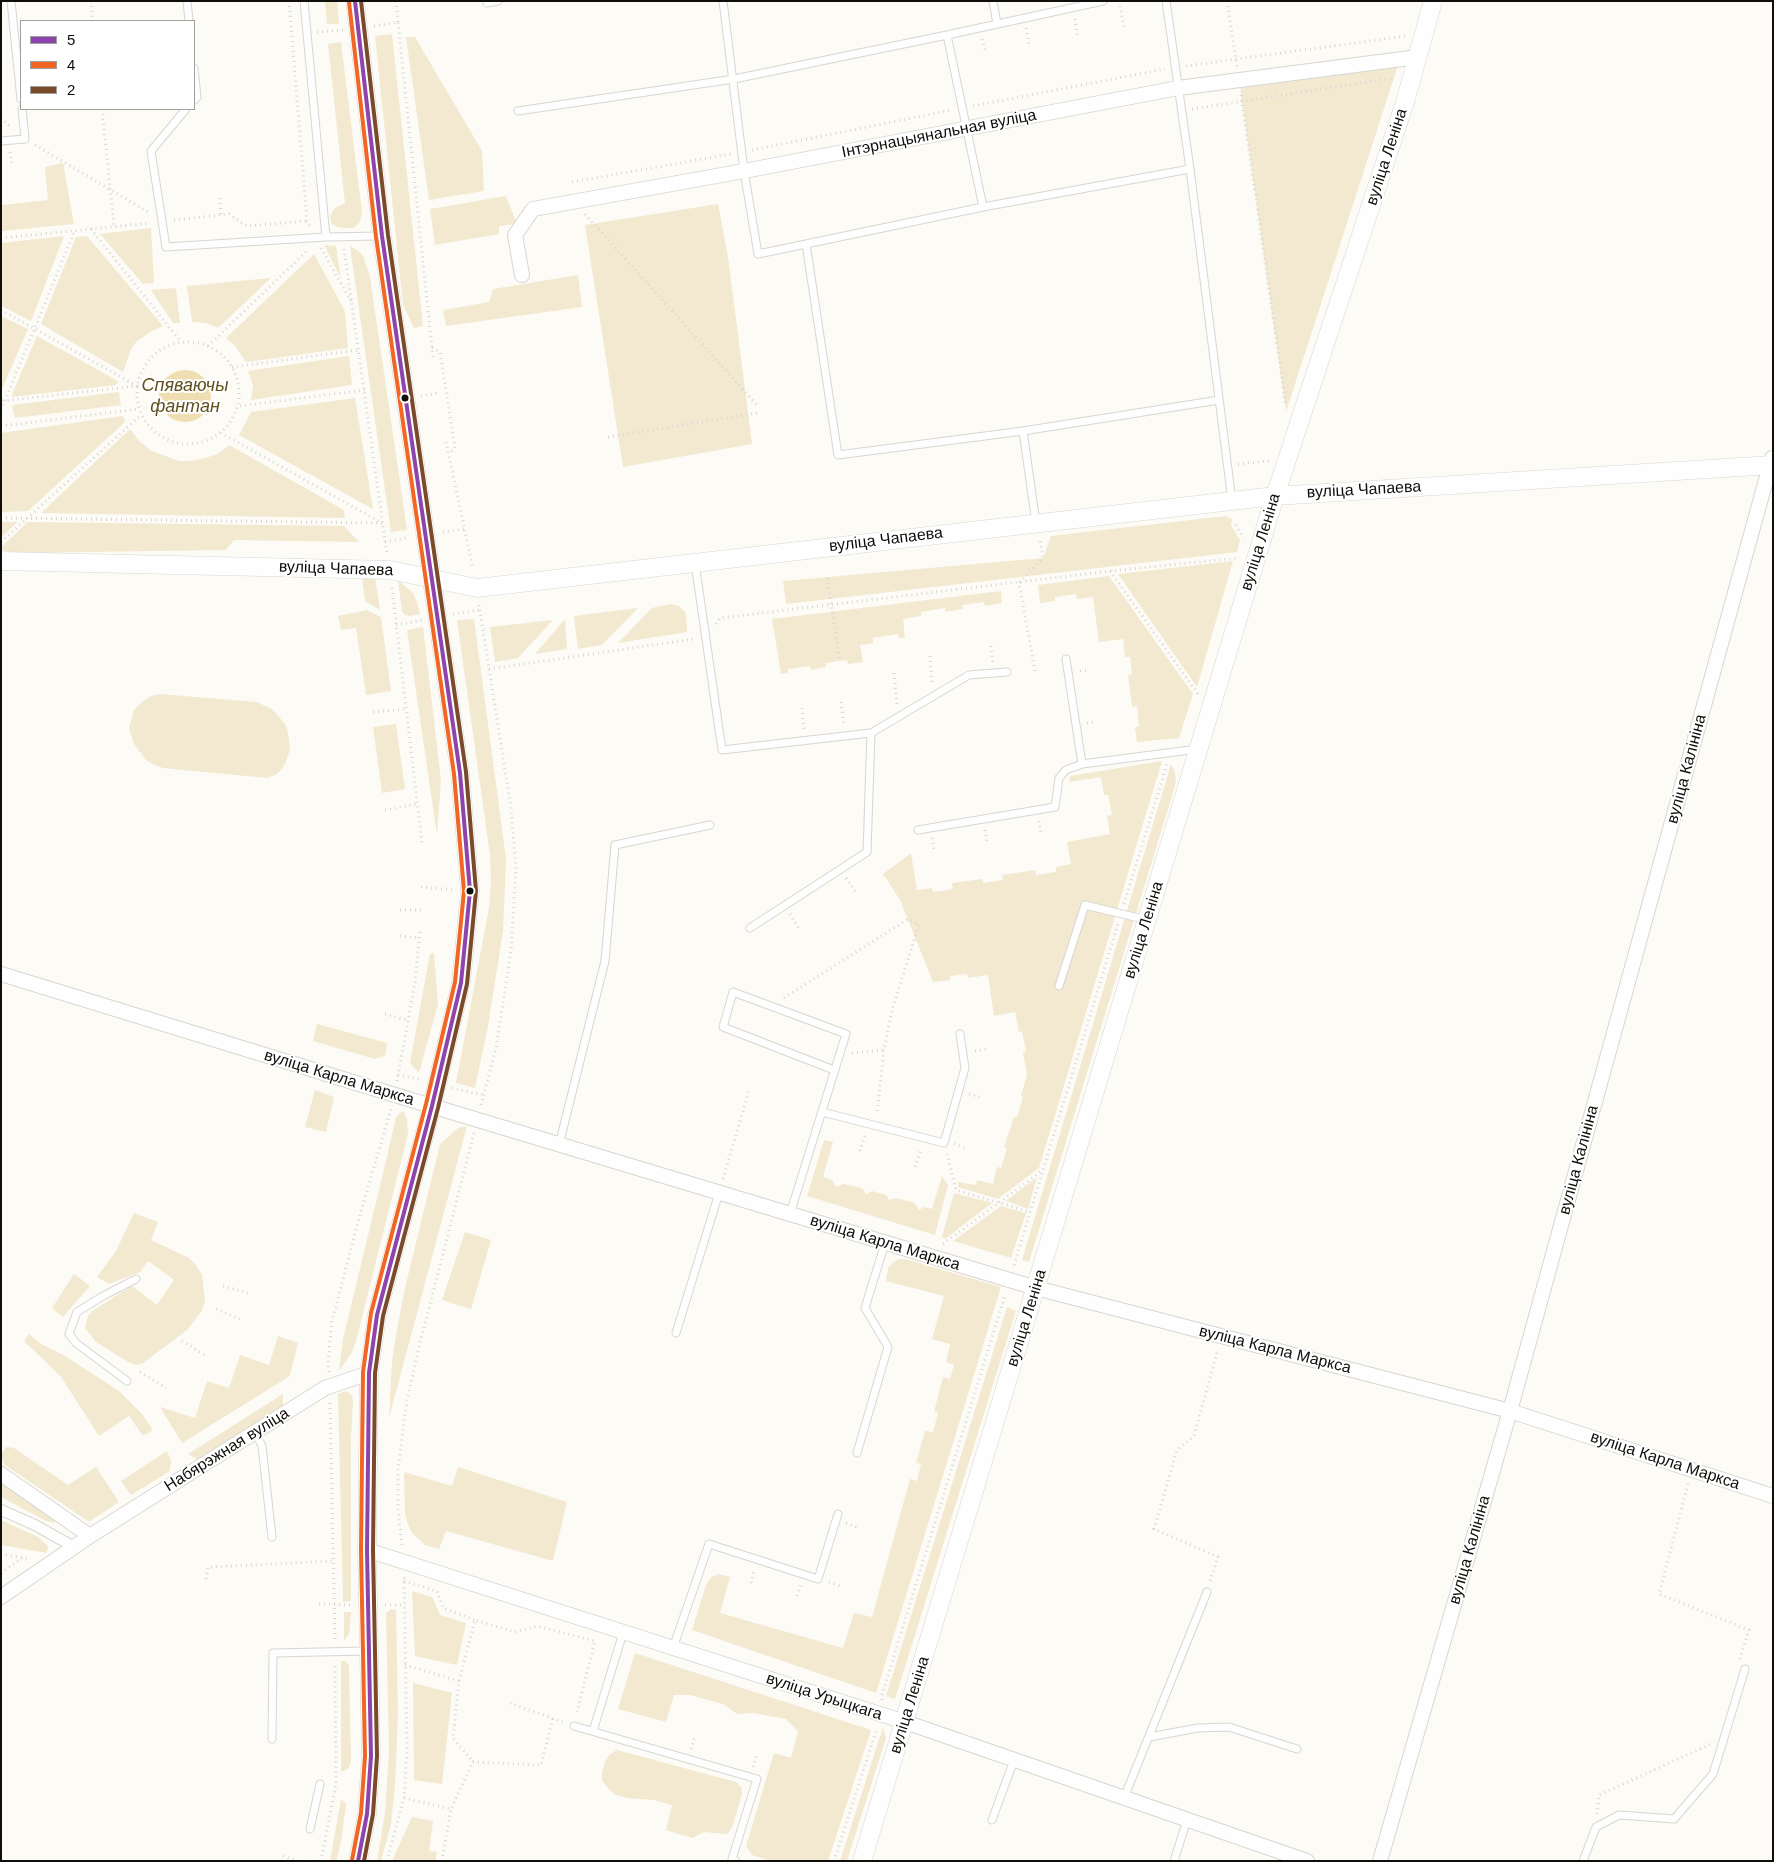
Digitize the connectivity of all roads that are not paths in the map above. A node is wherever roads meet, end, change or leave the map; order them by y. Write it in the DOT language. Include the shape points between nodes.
graph roads {
  1 [pos="11,1"];
  2 [pos="187,1"];
  3 [pos="304,1"];
  4 [pos="354,1"];
  5 [pos="498,1"];
  6 [pos="723,1"];
  7 [pos="993,1"];
  8 [pos="1103,1"];
  9 [pos="1166,1"];
  10 [pos="1433,1"];
  11 [pos="487,3"];
  12 [pos="189,20"];
  13 [pos="997,24"];
  14 [pos="947,35"];
  15 [pos="1418,57"];
  16 [pos="734,78"];
  17 [pos="195,82"];
  18 [pos="1178,88"];
  19 [pos="20,89"];
  20 [pos="195,98"];
  21 [pos="22,110"];
  22 [pos="185,110"];
  23 [pos="518,111"];
  24 [pos="965,129"];
  25 [pos="1,141"];
  26 [pos="1190,169"];
  27 [pos="744,171"];
  28 [pos="983,207"];
  29 [pos="382,236"];
  30 [pos="326,237"];
  31 [pos="806,244"];
  32 [pos="522,275"];
  33 [pos="1219,400"];
  34 [pos="1024,431"];
  35 [pos="1772,463"];
  36 [pos="1275,496"];
  37 [pos="1232,500"];
  38 [pos="1036,523"];
  39 [pos="1,562"];
  40 [pos="695,562"];
  41 [pos="431,578"];
  42 [pos="1066,659"];
  43 [pos="1007,672"];
  44 [pos="871,733"];
  45 [pos="1198,749"];
  46 [pos="1082,764"];
  47 [pos="710,825"];
  48 [pos="918,830"];
  49 [pos="1147,920"];
  50 [pos="750,928"];
  51 [pos="1,974"];
  52 [pos="1060,986"];
  53 [pos="960,1034"];
  54 [pos="834,1070"];
  55 [pos="432,1106"];
  56 [pos="822,1112"];
  57 [pos="559,1145"];
  58 [pos="719,1193"];
  59 [pos="790,1214"];
  60 [pos="885,1243"];
  61 [pos="136,1279"];
  62 [pos="1036,1288"];
  63 [pos="676,1333"];
  64 [pos="369,1373"];
  65 [pos="127,1381"];
  66 [pos="1510,1411"];
  67 [pos="255,1432"];
  68 [pos="857,1453"];
  69 [pos="1,1474"];
  70 [pos="1773,1496"];
  71 [pos="1,1510"];
  72 [pos="838,1514"];
  73 [pos="90,1536"];
  74 [pos="272,1537"];
  75 [pos="74,1547"];
  76 [pos="367,1550"];
  77 [pos="1207,1592"];
  78 [pos="1,1597"];
  79 [pos="622,1633"];
  80 [pos="673,1649"];
  81 [pos="369,1650"];
  82 [pos="1741,1668"];
  83 [pos="905,1722"];
  84 [pos="574,1726"];
  85 [pos="593,1731"];
  86 [pos="1149,1737"];
  87 [pos="272,1739"];
  88 [pos="1297,1749"];
  89 [pos="1014,1760"];
  90 [pos="320,1784"];
  91 [pos="1124,1798"];
  92 [pos="992,1820"];
  93 [pos="1186,1820"];
  94 [pos="310,1829"];
  95 [pos="733,1860"];
  96 [pos="358,1861"];
  97 [pos="862,1861"];
  98 [pos="1174,1861"];
  99 [pos="1307,1861"];
  100 [pos="1380,1861"];
  101 [pos="1582,1861"];
  1 -- 19 [label="lane"];
  2 -- 12 [label="lane"];
  3 -- 30 [label="lane"];
  4 -- 29 [label="street"];
  5 -- 11 [label="lane"];
  6 -- 16 [label="lane"];
  7 -- 13 [label="lane"];
  8 -- 13 [label="lane"];
  9 -- 18 [label="lane"];
  10 -- 15 [label="street, вуліца Леніна"];
  13 -- 14 [label="lane"];
  14 -- 16 [label="lane"];
  14 -- 24 [label="lane"];
  15 -- 18 [label="street, Інтэрнацыянальная вуліца"];
  15 -- 36 [label="street, вуліца Леніна"];
  16 -- 23 [label="lane"];
  16 -- 27 [label="lane"];
  17 -- 20 [label="lane"];
  18 -- 24 [label="street, Інтэрнацыянальная вуліца"];
  18 -- 26 [label="lane"];
  21 -- 25 [label="lane" via="25,139"];
  22 -- 30 [label="lane" via="151,151 166,247"];
  24 -- 27 [label="street, Інтэрнацыянальная вуліца"];
  24 -- 28 [label="lane"];
  26 -- 28 [label="lane"];
  26 -- 33 [label="lane"];
  27 -- 31 [label="lane" via="758,254"];
  27 -- 32 [label="street, Інтэрнацыянальная вуліца" via="533,209 515,235"];
  28 -- 31 [label="lane"];
  29 -- 30 [label="lane"];
  29 -- 41 [label="street"];
  31 -- 34 [label="lane" via="838,455"];
  33 -- 34 [label="lane"];
  33 -- 37 [label="lane"];
  34 -- 38 [label="lane"];
  35 -- 36 [label="street, вуліца Чапаева"];
  35 -- 66 [label="street, вуліца Калініна"];
  36 -- 37 [label="street, вуліца Чапаева"];
  36 -- 45 [label="street, вуліца Леніна"];
  37 -- 38 [label="street, вуліца Чапаева"];
  38 -- 40 [label="street, вуліца Чапаева"];
  39 -- 41 [label="street, вуліца Чапаева" via="390,570"];
  40 -- 41 [label="street, вуліца Чапаева" via="477,588"];
  40 -- 44 [label="lane" via="722,750"];
  41 -- 55 [label="street" via="460,773 470,891 461,983"];
  42 -- 46 [label="lane"];
  43 -- 44 [label="lane" via="969,676"];
  44 -- 50 [label="lane" via="867,852"];
  45 -- 46 [label="lane"];
  45 -- 49 [label="street, вуліца Леніна"];
  46 -- 48 [label="lane" via="1066,770 1059,778 1055,807"];
  47 -- 57 [label="lane" via="615,844 605,961"];
  49 -- 52 [label="lane" via="1085,905"];
  49 -- 62 [label="street, вуліца Леніна"];
  51 -- 55 [label="street, вуліца Карла Маркса"];
  53 -- 56 [label="lane" via="965,1068 944,1143"];
  54 -- 54 [label="lane" via="723,1027 733,992 846,1034"];
  54 -- 56 [label="lane"];
  55 -- 57 [label="street, вуліца Карла Маркса"];
  55 -- 64 [label="street" via="377,1315"];
  56 -- 59 [label="lane"];
  57 -- 58 [label="street, вуліца Карла Маркса"];
  58 -- 59 [label="street, вуліца Карла Маркса"];
  58 -- 63 [label="lane"];
  59 -- 60 [label="street, вуліца Карла Маркса"];
  60 -- 62 [label="street, вуліца Карла Маркса"];
  60 -- 68 [label="lane" via="865,1308 888,1347"];
  61 -- 65 [label="lane" via="77,1312 69,1334 76,1343"];
  62 -- 66 [label="street, вуліца Карла Маркса"];
  62 -- 83 [label="street, вуліца Леніна"];
  64 -- 67 [label="street, Набярэжная вуліца" via="325,1388"];
  64 -- 76 [label="street"];
  66 -- 70 [label="street, вуліца Карла Маркса"];
  66 -- 100 [label="street, вуліца Калініна"];
  67 -- 73 [label="street, Набярэжная вуліца"];
  67 -- 74 [label="lane" via="262,1446"];
  69 -- 73 [label="street"];
  71 -- 75 [label="street"];
  72 -- 80 [label="lane" via="818,1579 709,1544"];
  73 -- 75 [label="street, Набярэжная вуліца"];
  75 -- 78 [label="street, Набярэжная вуліца"];
  76 -- 79 [label="street, вуліца Урыцкага"];
  76 -- 81 [label="street"];
  77 -- 86 [label="lane"];
  79 -- 80 [label="street, вуліца Урыцкага"];
  79 -- 85 [label="lane"];
  80 -- 83 [label="street, вуліца Урыцкага"];
  81 -- 87 [label="lane" via="272,1653"];
  81 -- 96 [label="street" via="371,1756 367,1814"];
  82 -- 101 [label="lane" via="1713,1774 1674,1819 1619,1815 1596,1827"];
  83 -- 89 [label="street, вуліца Урыцкага"];
  83 -- 97 [label="street, вуліца Леніна"];
  84 -- 85 [label="lane"];
  85 -- 95 [label="lane" via="758,1778"];
  86 -- 88 [label="lane" via="1198,1728 1229,1727"];
  86 -- 91 [label="lane"];
  89 -- 91 [label="street, вуліца Урыцкага"];
  89 -- 92 [label="lane"];
  90 -- 94 [label="lane"];
  91 -- 93 [label="street, вуліца Урыцкага"];
  93 -- 98 [label="lane"];
  93 -- 99 [label="street, вуліца Урыцкага"];
}
